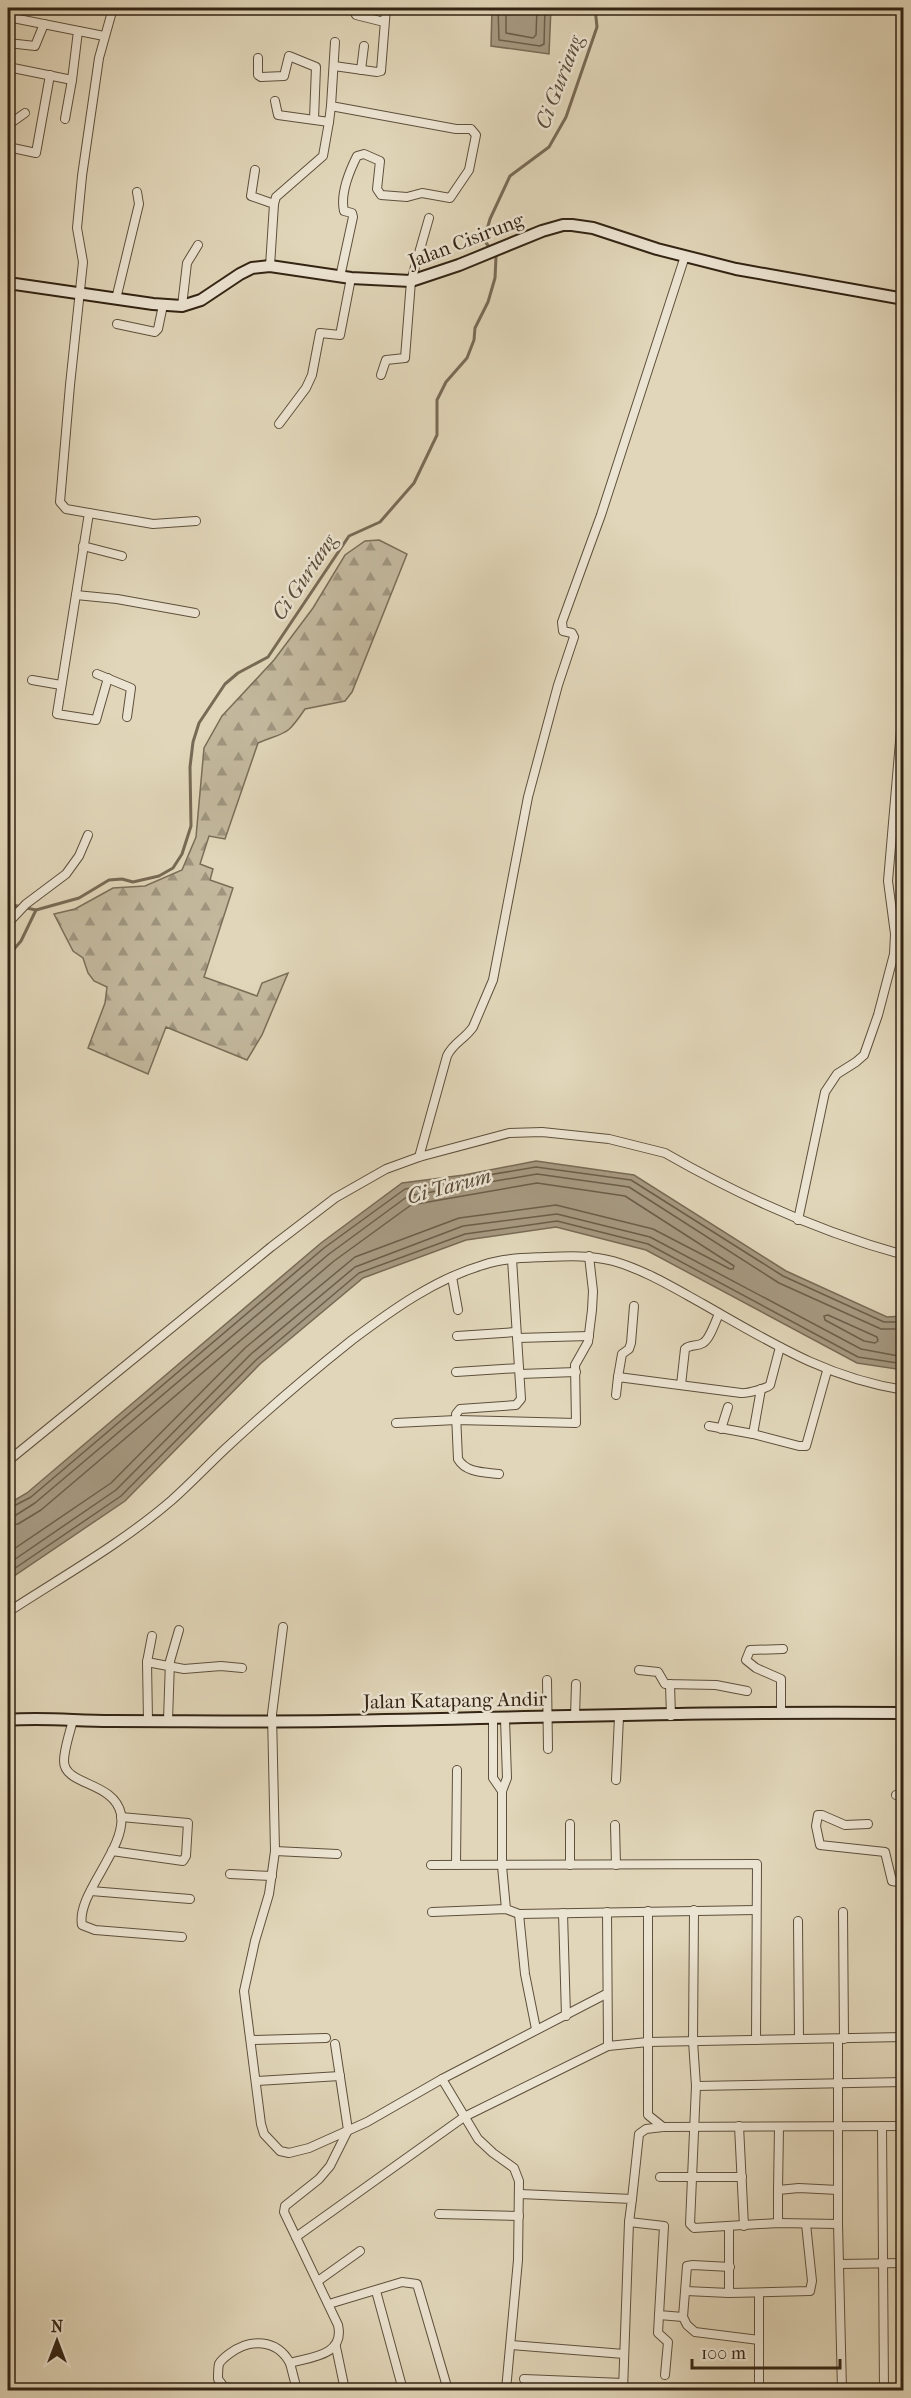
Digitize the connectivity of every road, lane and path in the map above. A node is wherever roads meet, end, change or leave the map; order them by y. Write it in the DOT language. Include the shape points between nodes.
graph roads {
  1 [pos="113,8"];
  2 [pos="353,8"];
  3 [pos="386,8"];
  4 [pos="8,17"];
  5 [pos="384,22"];
  6 [pos="44,24"];
  7 [pos="78,31"];
  8 [pos="104,36"];
  9 [pos="335,42"];
  10 [pos="8,43"];
  11 [pos="364,46"];
  12 [pos="258,58"];
  13 [pos="334,66"];
  14 [pos="13,68"];
  15 [pos="361,70"];
  16 [pos="50,75"];
  17 [pos="72,80"];
  18 [pos="275,101"];
  19 [pos="331,106"];
  20 [pos="25,113"];
  21 [pos="314,118"];
  22 [pos="65,119"];
  23 [pos="329,122"];
  24 [pos="8,125"];
  25 [pos="8,147"];
  26 [pos="255,170"];
  27 [pos="137,192"];
  28 [pos="274,204"];
  29 [pos="429,218"];
  30 [pos="198,245"];
  31 [pos="685,256"];
  32 [pos="270,266"];
  33 [pos="346,277"];
  34 [pos="411,281"];
  35 [pos="8,284"];
  36 [pos="79,294"];
  37 [pos="116,299"];
  38 [pos="903,299"];
  39 [pos="163,305"];
  40 [pos="182,306"];
  41 [pos="117,324"];
  42 [pos="381,375"];
  43 [pos="279,424"];
  44 [pos="89,513"];
  45 [pos="196,521"];
  46 [pos="83,546"];
  47 [pos="122,556"];
  48 [pos="76,595"];
  49 [pos="195,613"];
  50 [pos="97,674"];
  51 [pos="108,678"];
  52 [pos="32,680"];
  53 [pos="61,685"];
  54 [pos="903,695"];
  55 [pos="127,717"];
  56 [pos="902,724"];
  57 [pos="88,835"];
  58 [pos="8,924"];
  59 [pos="899,933"];
  60 [pos="419,1156"];
  61 [pos="798,1220"];
  62 [pos="903,1255"];
  63 [pos="589,1256"];
  64 [pos="512,1259"];
  65 [pos="452,1276"];
  66 [pos="634,1306"];
  67 [pos="458,1310"];
  68 [pos="719,1314"];
  69 [pos="517,1335"];
  70 [pos="457,1336"];
  71 [pos="589,1336"];
  72 [pos="780,1347"];
  73 [pos="520,1371"];
  74 [pos="827,1371"];
  75 [pos="456,1372"];
  76 [pos="576,1372"];
  77 [pos="618,1377"];
  78 [pos="681,1385"];
  79 [pos="761,1389"];
  80 [pos="903,1390"];
  81 [pos="616,1395"];
  82 [pos="728,1407"];
  83 [pos="456,1420"];
  84 [pos="396,1423"];
  85 [pos="709,1426"];
  86 [pos="721,1429"];
  87 [pos="753,1434"];
  88 [pos="8,1461"];
  89 [pos="499,1474"];
  90 [pos="8,1612"];
  91 [pos="283,1627"];
  92 [pos="179,1630"];
  93 [pos="152,1636"];
  94 [pos="783,1649"];
  95 [pos="147,1662"];
  96 [pos="169,1668"];
  97 [pos="242,1668"];
  98 [pos="639,1670"];
  99 [pos="547,1680"];
  100 [pos="576,1684"];
  101 [pos="670,1684"];
  102 [pos="747,1691"];
  103 [pos="781,1712"];
  104 [pos="903,1713"];
  105 [pos="547,1715"];
  106 [pos="575,1716"];
  107 [pos="671,1716"];
  108 [pos="619,1717"];
  109 [pos="499,1719"];
  110 [pos="8,1720"];
  111 [pos="70,1720"];
  112 [pos="168,1720"];
  113 [pos="272,1720"];
  114 [pos="148,1721"];
  115 [pos="548,1749"];
  116 [pos="457,1770"];
  117 [pos="616,1780"];
  118 [pos="502,1791"];
  119 [pos="121,1817"];
  120 [pos="570,1824"];
  121 [pos="868,1824"];
  122 [pos="615,1825"];
  123 [pos="112,1851"];
  124 [pos="275,1851"];
  125 [pos="337,1854"];
  126 [pos="431,1865"];
  127 [pos="456,1865"];
  128 [pos="570,1865"];
  129 [pos="616,1865"];
  130 [pos="502,1866"];
  131 [pos="230,1874"];
  132 [pos="272,1876"];
  133 [pos="903,1883"];
  134 [pos="91,1891"];
  135 [pos="190,1899"];
  136 [pos="506,1909"];
  137 [pos="694,1910"];
  138 [pos="756,1910"];
  139 [pos="648,1911"];
  140 [pos="432,1912"];
  141 [pos="607,1912"];
  142 [pos="843,1912"];
  143 [pos="563,1913"];
  144 [pos="519,1914"];
  145 [pos="798,1921"];
  146 [pos="182,1937"];
  147 [pos="606,1994"];
  148 [pos="566,2016"];
  149 [pos="536,2029"];
  150 [pos="903,2037"];
  151 [pos="326,2038"];
  152 [pos="799,2038"];
  153 [pos="841,2039"];
  154 [pos="251,2040"];
  155 [pos="756,2040"];
  156 [pos="693,2041"];
  157 [pos="648,2042"];
  158 [pos="335,2044"];
  159 [pos="608,2046"];
  160 [pos="340,2076"];
  161 [pos="442,2079"];
  162 [pos="256,2081"];
  163 [pos="903,2082"];
  164 [pos="838,2084"];
  165 [pos="696,2086"];
  166 [pos="464,2117"];
  167 [pos="739,2126"];
  168 [pos="882,2126"];
  169 [pos="903,2126"];
  170 [pos="663,2127"];
  171 [pos="779,2127"];
  172 [pos="838,2127"];
  173 [pos="693,2128"];
  174 [pos="348,2130"];
  175 [pos="693,2176"];
  176 [pos="742,2176"];
  177 [pos="660,2177"];
  178 [pos="778,2190"];
  179 [pos="838,2190"];
  180 [pos="520,2194"];
  181 [pos="632,2199"];
  182 [pos="439,2214"];
  183 [pos="519,2216"];
  184 [pos="629,2222"];
  185 [pos="778,2223"];
  186 [pos="806,2224"];
  187 [pos="838,2224"];
  188 [pos="744,2226"];
  189 [pos="729,2227"];
  190 [pos="296,2237"];
  191 [pos="360,2251"];
  192 [pos="883,2263"];
  193 [pos="903,2263"];
  194 [pos="840,2264"];
  195 [pos="730,2267"];
  196 [pos="318,2280"];
  197 [pos="376,2291"];
  198 [pos="686,2291"];
  199 [pos="729,2293"];
  200 [pos="759,2293"];
  201 [pos="329,2304"];
  202 [pos="659,2314"];
  203 [pos="683,2317"];
  204 [pos="759,2340"];
  205 [pos="511,2345"];
  206 [pos="336,2347"];
  207 [pos="624,2354"];
  208 [pos="290,2363"];
  209 [pos="665,2375"];
  210 [pos="524,2379"];
  211 [pos="623,2387"];
  212 [pos="246,2391"];
  213 [pos="297,2391"];
  214 [pos="345,2391"];
  215 [pos="403,2391"];
  216 [pos="448,2391"];
  217 [pos="506,2391"];
  218 [pos="759,2391"];
  219 [pos="842,2391"];
  220 [pos="884,2391"];
  1 -- 8 [label="street"];
  2 -- 5 [label="street" via="356,15"];
  3 -- 5 [label="street"];
  4 -- 6 [label="street"];
  5 -- 15 [label="street" via="381,70"];
  6 -- 7 [label="street"];
  6 -- 10 [label="street" via="35,46"];
  7 -- 8 [label="street"];
  7 -- 17 [label="street"];
  8 -- 36 [label="street" via="77,228 83,262"];
  9 -- 13 [label="street"];
  11 -- 15 [label="street"];
  12 -- 21 [label="street" via="261,77 284,76 289,56 316,67"];
  13 -- 15 [label="street"];
  13 -- 19 [label="street"];
  14 -- 16 [label="street"];
  16 -- 17 [label="street"];
  16 -- 25 [label="street" via="36,153"];
  17 -- 22 [label="street"];
  18 -- 21 [label="street" via="278,115"];
  19 -- 23 [label="street"];
  19 -- 33 [label="street" via="471,129 476,135 469,170 446,198 422,193 407,197 381,195 377,189 380,161 364,154 357,156 349,171 342,208 353,217"];
  20 -- 24 [label="street"];
  21 -- 23 [label="street"];
  23 -- 28 [label="street" via="323,156 276,197"];
  26 -- 28 [label="street" via="251,196"];
  27 -- 37 [label="street" via="139,204"];
  28 -- 32 [label="street"];
  29 -- 34 [label="street"];
  30 -- 40 [label="street" via="187,263"];
  31 -- 34 [label="main road, Jalan Cisirung" via="600,230 563,225"];
  31 -- 38 [label="main road, Jalan Cisirung"];
  31 -- 60 [label="street" via="562,622 563,631 574,637 528,797 493,980 473,1028 451,1047 447,1056"];
  32 -- 33 [label="main road, Jalan Cisirung"];
  32 -- 40 [label="main road, Jalan Cisirung" via="252,268 201,300"];
  33 -- 34 [label="main road, Jalan Cisirung"];
  33 -- 43 [label="street" via="340,335 320,333 312,375"];
  34 -- 42 [label="street" via="405,358 386,360"];
  35 -- 36 [label="main road, Jalan Cisirung"];
  36 -- 37 [label="main road, Jalan Cisirung"];
  36 -- 44 [label="street" via="60,502 66,509"];
  37 -- 39 [label="main road, Jalan Cisirung"];
  39 -- 40 [label="main road, Jalan Cisirung"];
  39 -- 41 [label="street" via="155,332"];
  44 -- 45 [label="street" via="153,524"];
  44 -- 46 [label="street"];
  46 -- 47 [label="street"];
  46 -- 48 [label="street"];
  48 -- 49 [label="street"];
  48 -- 53 [label="street"];
  50 -- 51 [label="street"];
  51 -- 53 [label="street" via="94,721 57,714"];
  51 -- 55 [label="street" via="131,688"];
  52 -- 53 [label="street"];
  54 -- 56 [label="street"];
  56 -- 59 [label="street" via="888,881"];
  57 -- 58 [label="street" via="74,865"];
  59 -- 61 [label="street" via="864,1055 837,1074 825,1092"];
  60 -- 61 [label="street" via="509,1133 609,1139 665,1153"];
  60 -- 88 [label="street" via="386,1169 335,1198"];
  61 -- 62 [label="street"];
  63 -- 64 [label="street"];
  63 -- 68 [label="street" via="632,1267"];
  63 -- 71 [label="street" via="593,1291"];
  64 -- 65 [label="street"];
  64 -- 69 [label="street"];
  65 -- 67 [label="street"];
  65 -- 90 [label="street" via="405,1302 283,1396 126,1538"];
  66 -- 77 [label="street" via="631,1343 622,1354"];
  68 -- 72 [label="street"];
  68 -- 78 [label="street" via="706,1341 685,1350"];
  69 -- 70 [label="street"];
  69 -- 71 [label="street"];
  69 -- 73 [label="street"];
  71 -- 76 [label="street"];
  72 -- 74 [label="street"];
  72 -- 79 [label="street" via="770,1385"];
  73 -- 75 [label="street"];
  73 -- 76 [label="street"];
  73 -- 83 [label="street" via="519,1403 460,1409"];
  74 -- 80 [label="street"];
  74 -- 87 [label="street" via="806,1446"];
  76 -- 83 [label="street" via="576,1423"];
  77 -- 78 [label="street"];
  77 -- 81 [label="street"];
  78 -- 79 [label="street" via="741,1393"];
  79 -- 87 [label="street"];
  82 -- 86 [label="street"];
  83 -- 84 [label="street"];
  83 -- 89 [label="street" via="460,1464 470,1470"];
  85 -- 86 [label="street"];
  86 -- 87 [label="street"];
  91 -- 113 [label="street"];
  92 -- 96 [label="street"];
  93 -- 95 [label="street"];
  94 -- 103 [label="street" via="750,1650 746,1660 781,1679"];
  95 -- 96 [label="street"];
  95 -- 114 [label="street"];
  96 -- 97 [label="street"];
  96 -- 112 [label="street"];
  98 -- 101 [label="street" via="658,1672 663,1682"];
  99 -- 105 [label="street"];
  100 -- 106 [label="street"];
  101 -- 102 [label="street" via="716,1685"];
  101 -- 107 [label="street"];
  103 -- 104 [label="main road, Jalan Katapang Andir"];
  103 -- 107 [label="main road, Jalan Katapang Andir"];
  105 -- 106 [label="main road, Jalan Katapang Andir"];
  105 -- 109 [label="main road, Jalan Katapang Andir"];
  105 -- 115 [label="street"];
  106 -- 108 [label="main road, Jalan Katapang Andir"];
  107 -- 108 [label="main road, Jalan Katapang Andir"];
  108 -- 117 [label="street"];
  109 -- 113 [label="main road, Jalan Katapang Andir"];
  109 -- 118 [label="street" via="507,1778"];
  109 -- 118 [label="street" via="493,1778"];
  110 -- 111 [label="main road, Jalan Katapang Andir"];
  111 -- 114 [label="main road, Jalan Katapang Andir"];
  111 -- 119 [label="street" via="64,1762 67,1772 107,1792 117,1803"];
  112 -- 113 [label="main road, Jalan Katapang Andir"];
  112 -- 114 [label="main road, Jalan Katapang Andir"];
  113 -- 124 [label="street"];
  116 -- 127 [label="street"];
  118 -- 130 [label="street"];
  119 -- 123 [label="street"];
  119 -- 123 [label="street" via="188,1823 186,1856 183,1861"];
  120 -- 128 [label="street"];
  121 -- 133 [label="street" via="845,1825 818,1815 820,1845 885,1852 892,1881"];
  122 -- 129 [label="street"];
  123 -- 134 [label="street"];
  124 -- 125 [label="street"];
  124 -- 132 [label="street"];
  126 -- 127 [label="street"];
  127 -- 130 [label="street"];
  128 -- 129 [label="street"];
  128 -- 130 [label="street"];
  129 -- 138 [label="street" via="757,1864"];
  130 -- 136 [label="street"];
  131 -- 132 [label="street"];
  132 -- 154 [label="street" via="244,1990"];
  134 -- 135 [label="street"];
  134 -- 146 [label="street" via="82,1909 82,1925 95,1930"];
  136 -- 140 [label="street"];
  136 -- 144 [label="street"];
  137 -- 138 [label="street"];
  137 -- 139 [label="street"];
  137 -- 156 [label="street"];
  138 -- 155 [label="street"];
  139 -- 141 [label="street"];
  139 -- 157 [label="street"];
  141 -- 143 [label="street"];
  141 -- 147 [label="street"];
  142 -- 153 [label="street"];
  143 -- 144 [label="street"];
  143 -- 148 [label="street"];
  144 -- 149 [label="street"];
  145 -- 152 [label="street"];
  147 -- 148 [label="street"];
  147 -- 159 [label="street"];
  148 -- 149 [label="street"];
  149 -- 161 [label="street"];
  150 -- 153 [label="street"];
  151 -- 154 [label="street"];
  152 -- 153 [label="street"];
  152 -- 155 [label="street"];
  153 -- 164 [label="street"];
  154 -- 162 [label="street"];
  155 -- 156 [label="street"];
  156 -- 157 [label="street"];
  156 -- 165 [label="street"];
  157 -- 159 [label="street"];
  157 -- 170 [label="street" via="648,2115"];
  158 -- 160 [label="street"];
  159 -- 166 [label="street"];
  160 -- 162 [label="street"];
  160 -- 174 [label="street"];
  161 -- 166 [label="street"];
  161 -- 174 [label="street"];
  162 -- 174 [label="street" via="264,2134 280,2151 309,2148"];
  163 -- 164 [label="street"];
  164 -- 165 [label="street"];
  164 -- 172 [label="street"];
  165 -- 173 [label="street"];
  166 -- 180 [label="street" via="478,2139 514,2168"];
  166 -- 190 [label="street"];
  167 -- 171 [label="street"];
  167 -- 173 [label="street"];
  167 -- 176 [label="street"];
  168 -- 169 [label="street"];
  168 -- 172 [label="street"];
  168 -- 192 [label="street"];
  170 -- 173 [label="street"];
  170 -- 181 [label="street" via="639,2134"];
  171 -- 172 [label="street"];
  171 -- 178 [label="street"];
  172 -- 179 [label="street"];
  173 -- 175 [label="street"];
  174 -- 190 [label="street" via="330,2166 285,2206"];
  175 -- 176 [label="street"];
  175 -- 177 [label="street"];
  175 -- 189 [label="street" via="691,2226"];
  176 -- 188 [label="street"];
  178 -- 179 [label="street"];
  178 -- 185 [label="street"];
  179 -- 187 [label="street"];
  180 -- 181 [label="street"];
  180 -- 183 [label="street"];
  181 -- 184 [label="street"];
  182 -- 183 [label="street"];
  183 -- 205 [label="street"];
  184 -- 202 [label="street" via="665,2227"];
  184 -- 207 [label="street"];
  185 -- 186 [label="street"];
  185 -- 188 [label="street"];
  186 -- 187 [label="street"];
  186 -- 200 [label="street" via="810,2291"];
  187 -- 194 [label="street"];
  188 -- 189 [label="street"];
  189 -- 195 [label="street"];
  190 -- 196 [label="street"];
  191 -- 196 [label="street"];
  192 -- 193 [label="street"];
  192 -- 194 [label="street"];
  192 -- 220 [label="street"];
  194 -- 219 [label="street"];
  195 -- 198 [label="street" via="687,2266"];
  195 -- 199 [label="street"];
  196 -- 201 [label="street"];
  197 -- 201 [label="street"];
  197 -- 215 [label="street"];
  197 -- 216 [label="street" via="402,2282 417,2284"];
  198 -- 199 [label="street"];
  198 -- 203 [label="street"];
  199 -- 200 [label="street"];
  200 -- 204 [label="street"];
  201 -- 206 [label="street" via="339,2332"];
  202 -- 203 [label="street"];
  202 -- 209 [label="street" via="658,2334 668,2342"];
  203 -- 204 [label="street" via="695,2331"];
  204 -- 218 [label="street"];
  205 -- 207 [label="street"];
  205 -- 217 [label="street"];
  206 -- 208 [label="street"];
  206 -- 214 [label="street"];
  207 -- 211 [label="street"];
  208 -- 212 [label="street" via="283,2352 270,2344 238,2347 219,2365 218,2379 224,2387"];
  208 -- 213 [label="street"];
  210 -- 211 [label="street"];
}
